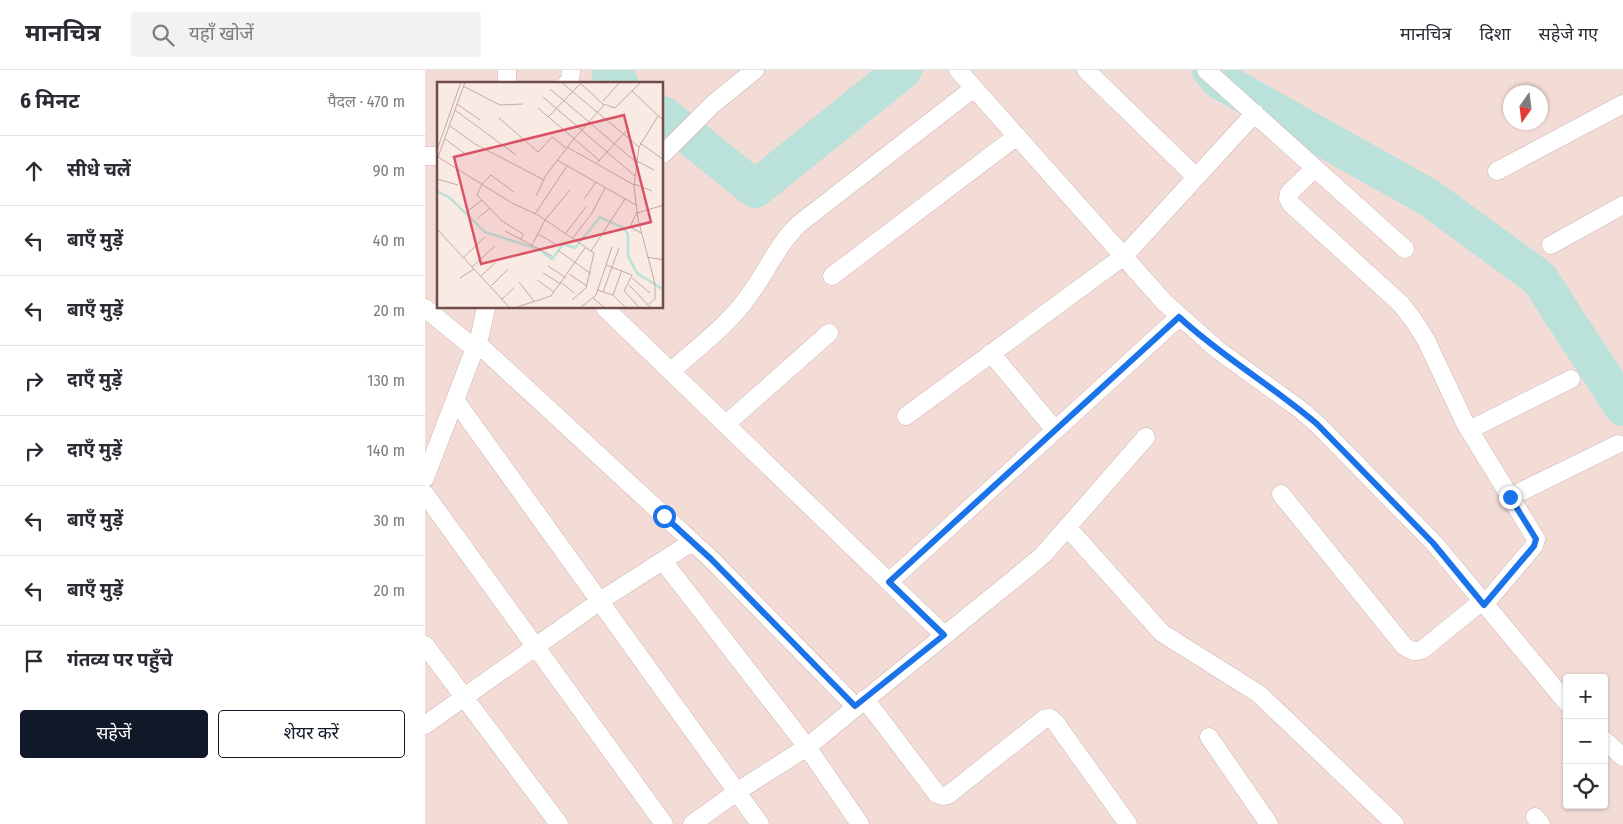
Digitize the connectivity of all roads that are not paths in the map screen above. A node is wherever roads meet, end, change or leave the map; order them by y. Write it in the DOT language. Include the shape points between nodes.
graph roads {
  1 [pos="571,70"];
  2 [pos="755,70"];
  3 [pos="958,70"];
  4 [pos="1086,70"];
  5 [pos="1206,70"];
  6 [pos="568,82"];
  7 [pos="974,88"];
  8 [pos="1623,104"];
  9 [pos="1255,113"];
  10 [pos="1017,136"];
  11 [pos="664,153"];
  12 [pos="1315,168"];
  13 [pos="1497,170"];
  14 [pos="1196,177"];
  15 [pos="1623,205"];
  16 [pos="1551,245"];
  17 [pos="1405,249"];
  18 [pos="1124,256"];
  19 [pos="832,276"];
  20 [pos="425,308"];
  21 [pos="486,309"];
  22 [pos="606,309"];
  23 [pos="1179,317"];
  24 [pos="829,333"];
  25 [pos="476,346"];
  26 [pos="991,353"];
  27 [pos="671,371"];
  28 [pos="1571,379"];
  29 [pos="455,400"];
  30 [pos="906,416"];
  31 [pos="726,424"];
  32 [pos="1055,430"];
  33 [pos="1469,430"];
  34 [pos="1146,436"];
  35 [pos="1618,444"];
  36 [pos="425,478"];
  37 [pos="425,494"];
  38 [pos="1281,494"];
  39 [pos="1510,497"];
  40 [pos="1067,527"];
  41 [pos="692,542"];
  42 [pos="663,561"];
  43 [pos="889,582"];
  44 [pos="600,601"];
  45 [pos="1483,604"];
  46 [pos="944,635"];
  47 [pos="425,645"];
  48 [pos="536,646"];
  49 [pos="464,697"];
  50 [pos="1563,698"];
  51 [pos="860,703"];
  52 [pos="425,725"];
  53 [pos="1209,737"];
  54 [pos="1608,744"];
  55 [pos="807,747"];
  56 [pos="1623,757"];
  57 [pos="737,792"];
  58 [pos="559,824"];
  59 [pos="664,824"];
  60 [pos="692,824"];
  61 [pos="760,824"];
  62 [pos="860,824"];
  63 [pos="1128,824"];
  64 [pos="1269,824"];
  65 [pos="1395,824"];
  1 -- 6 [label="street"];
  2 -- 11 [label="street" via="713,104"];
  3 -- 7 [label="street"];
  4 -- 14 [label="street"];
  5 -- 9 [label="street"];
  7 -- 10 [label="street"];
  7 -- 27 [label="street" via="793,230 727,323"];
  8 -- 13 [label="street"];
  9 -- 12 [label="street"];
  9 -- 14 [label="street"];
  10 -- 18 [label="street"];
  10 -- 19 [label="street"];
  12 -- 17 [label="street"];
  12 -- 33 [label="street" via="1289,192 1291,204 1405,310 1426,340"];
  14 -- 18 [label="street"];
  15 -- 16 [label="street"];
  18 -- 23 [label="street"];
  18 -- 26 [label="street"];
  20 -- 25 [label="street"];
  21 -- 25 [label="street"];
  22 -- 27 [label="street"];
  23 -- 32 [label="street"];
  23 -- 45 [label="street" via="1317,424 1433,543"];
  24 -- 31 [label="street"];
  25 -- 29 [label="street"];
  25 -- 41 [label="street"];
  26 -- 30 [label="street"];
  26 -- 32 [label="street"];
  27 -- 31 [label="street"];
  28 -- 33 [label="street"];
  29 -- 36 [label="street"];
  29 -- 44 [label="street"];
  31 -- 43 [label="street"];
  32 -- 43 [label="street"];
  33 -- 39 [label="street"];
  34 -- 40 [label="street"];
  35 -- 39 [label="street"];
  37 -- 48 [label="street"];
  38 -- 45 [label="street" via="1409,649 1415,652 1422,650"];
  39 -- 45 [label="street" via="1536,539 1534,546"];
  40 -- 46 [label="street" via="1043,555"];
  40 -- 65 [label="street" via="1162,634 1259,694"];
  41 -- 42 [label="street"];
  41 -- 51 [label="street"];
  42 -- 44 [label="street"];
  42 -- 55 [label="street"];
  43 -- 46 [label="street"];
  44 -- 48 [label="street"];
  44 -- 57 [label="street"];
  45 -- 50 [label="street"];
  46 -- 51 [label="street"];
  47 -- 49 [label="street"];
  48 -- 49 [label="street"];
  48 -- 59 [label="street"];
  49 -- 52 [label="street"];
  49 -- 58 [label="street"];
  51 -- 55 [label="street"];
  51 -- 63 [label="street" via="937,794 943,796 1044,718 1050,718"];
  53 -- 64 [label="street"];
  54 -- 56 [label="street"];
  55 -- 57 [label="street"];
  55 -- 62 [label="street"];
  57 -- 60 [label="street"];
  57 -- 61 [label="street"];
}
